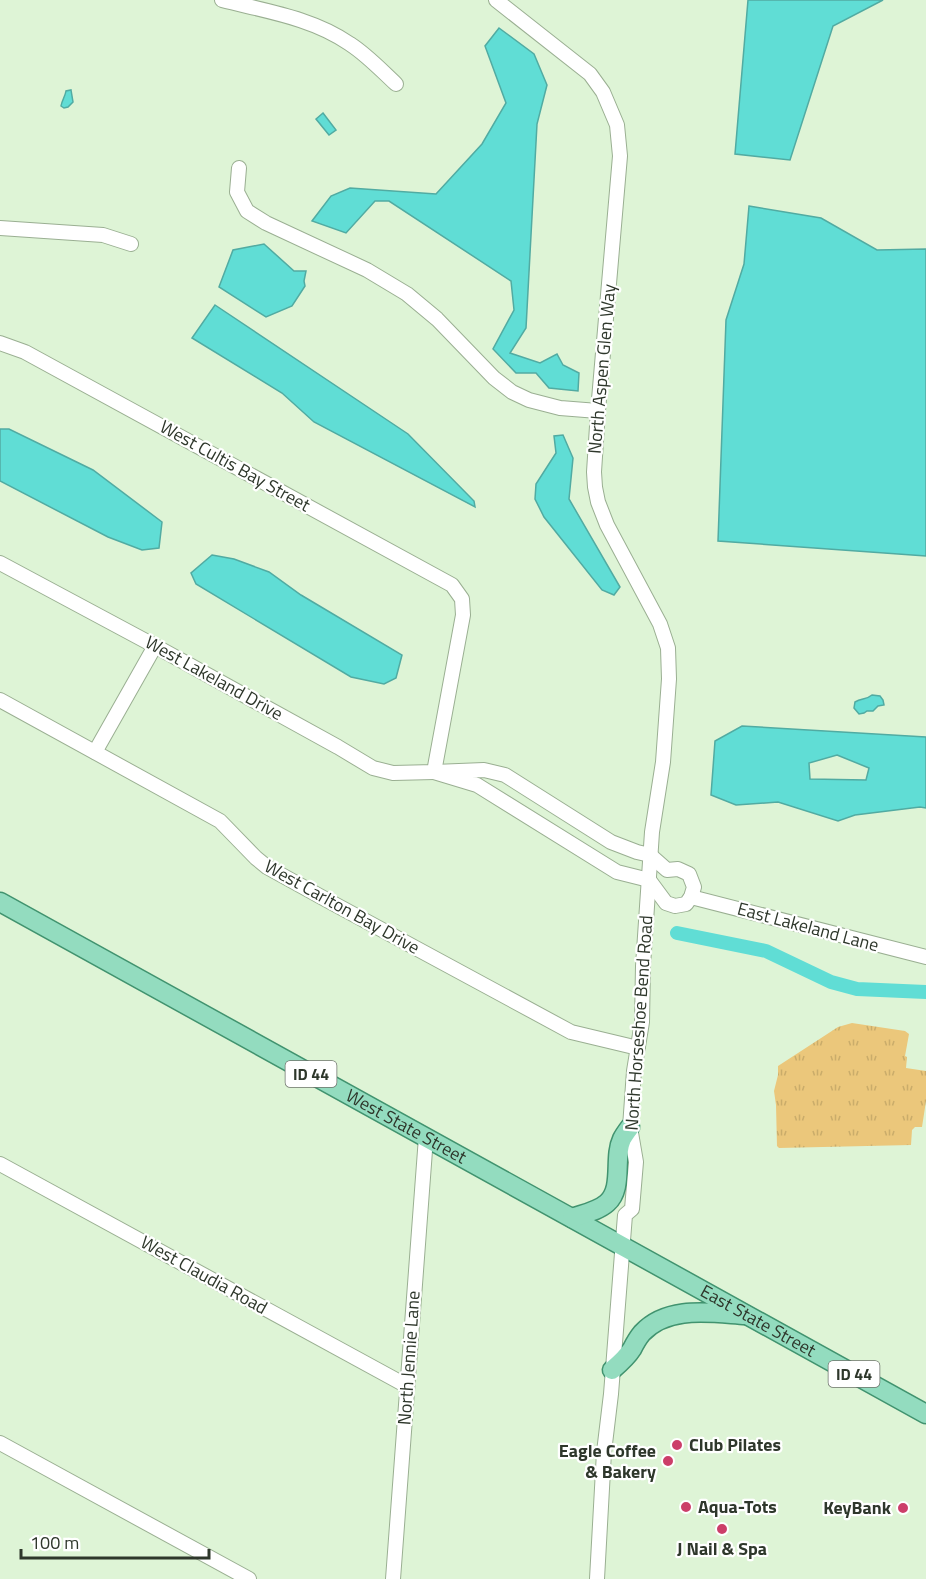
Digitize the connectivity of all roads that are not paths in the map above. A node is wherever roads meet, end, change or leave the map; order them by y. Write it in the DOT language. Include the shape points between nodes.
graph roads {
  1 [pos="222,0"];
  2 [pos="496,0"];
  3 [pos="396,84"];
  4 [pos="239,168"];
  5 [pos="0,228"];
  6 [pos="131,244"];
  7 [pos="0,344"];
  8 [pos="598,411"];
  9 [pos="0,563"];
  10 [pos="155,646"];
  11 [pos="669,679"];
  12 [pos="0,700"];
  13 [pos="95,752"];
  14 [pos="434,772"];
  15 [pos="650,855"];
  16 [pos="649,880"];
  17 [pos="691,897"];
  18 [pos="0,902"];
  19 [pos="926,957"];
  20 [pos="638,1047"];
  21 [pos="630,1127"];
  22 [pos="426,1137"];
  23 [pos="0,1164"];
  24 [pos="572,1218"];
  25 [pos="622,1245"];
  26 [pos="748,1315"];
  27 [pos="612,1370"];
  28 [pos="407,1386"];
  29 [pos="926,1414"];
  30 [pos="0,1443"];
  31 [pos="249,1579"];
  32 [pos="393,1579"];
  33 [pos="597,1579"];
  1 -- 3 [label="street" via="327,30 369,58"];
  2 -- 8 [label="street, North Aspen Glen Way" via="590,74 603,92 617,125 620,156"];
  4 -- 8 [label="street" via="237,192 247,211 407,294 512,392 560,408"];
  5 -- 6 [label="street" via="103,235"];
  7 -- 14 [label="street, West Cultis Bay Street" via="25,352 452,585 462,599 463,615"];
  8 -- 11 [label="street, North Aspen Glen Way" via="594,472 598,502 660,624 668,648"];
  9 -- 10 [label="street, West Lakeland Drive"];
  10 -- 13 [label="street"];
  10 -- 14 [label="street, West Lakeland Drive" via="373,768 393,773"];
  11 -- 15 [label="street, North Horseshoe Bend Road"];
  12 -- 13 [label="street, West Carlton Bay Drive"];
  13 -- 20 [label="street, West Carlton Bay Drive" via="220,820 267,867 334,904 571,1032"];
  14 -- 15 [label="street, West Lakeland Drive" via="484,770 505,775 611,842"];
  14 -- 16 [label="street, West Lakeland Drive" via="477,785 617,872"];
  15 -- 16 [label="street, North Horseshoe Bend Road"];
  15 -- 17 [label="street" via="667,870 689,874 694,887"];
  16 -- 17 [label="street, East Lakeland Lane" via="666,903 686,904"];
  16 -- 20 [label="street, North Horseshoe Bend Road"];
  17 -- 19 [label="street, East Lakeland Lane"];
  18 -- 22 [label="main road, West State Street / ID 44"];
  20 -- 21 [label="street, North Horseshoe Bend Road"];
  21 -- 24 [label="main road" via="621,1142 612,1197 600,1207"];
  21 -- 25 [label="street, North Horseshoe Bend Road" via="636,1162 632,1209 625,1215"];
  22 -- 24 [label="main road, West State Street / ID 44"];
  22 -- 28 [label="street, North Jennie Lane"];
  23 -- 28 [label="street, West Claudia Road"];
  24 -- 25 [label="main road, West State Street / ID 44"];
  25 -- 26 [label="main road, East State Street / ID 44"];
  25 -- 27 [label="street, North Horseshoe Bend Road"];
  26 -- 27 [label="main road" via="673,1315 644,1331"];
  26 -- 29 [label="main road, East State Street / ID 44"];
  27 -- 33 [label="street, North Horseshoe Bend Road"];
  28 -- 32 [label="street, North Jennie Lane"];
  30 -- 31 [label="street"];
}
